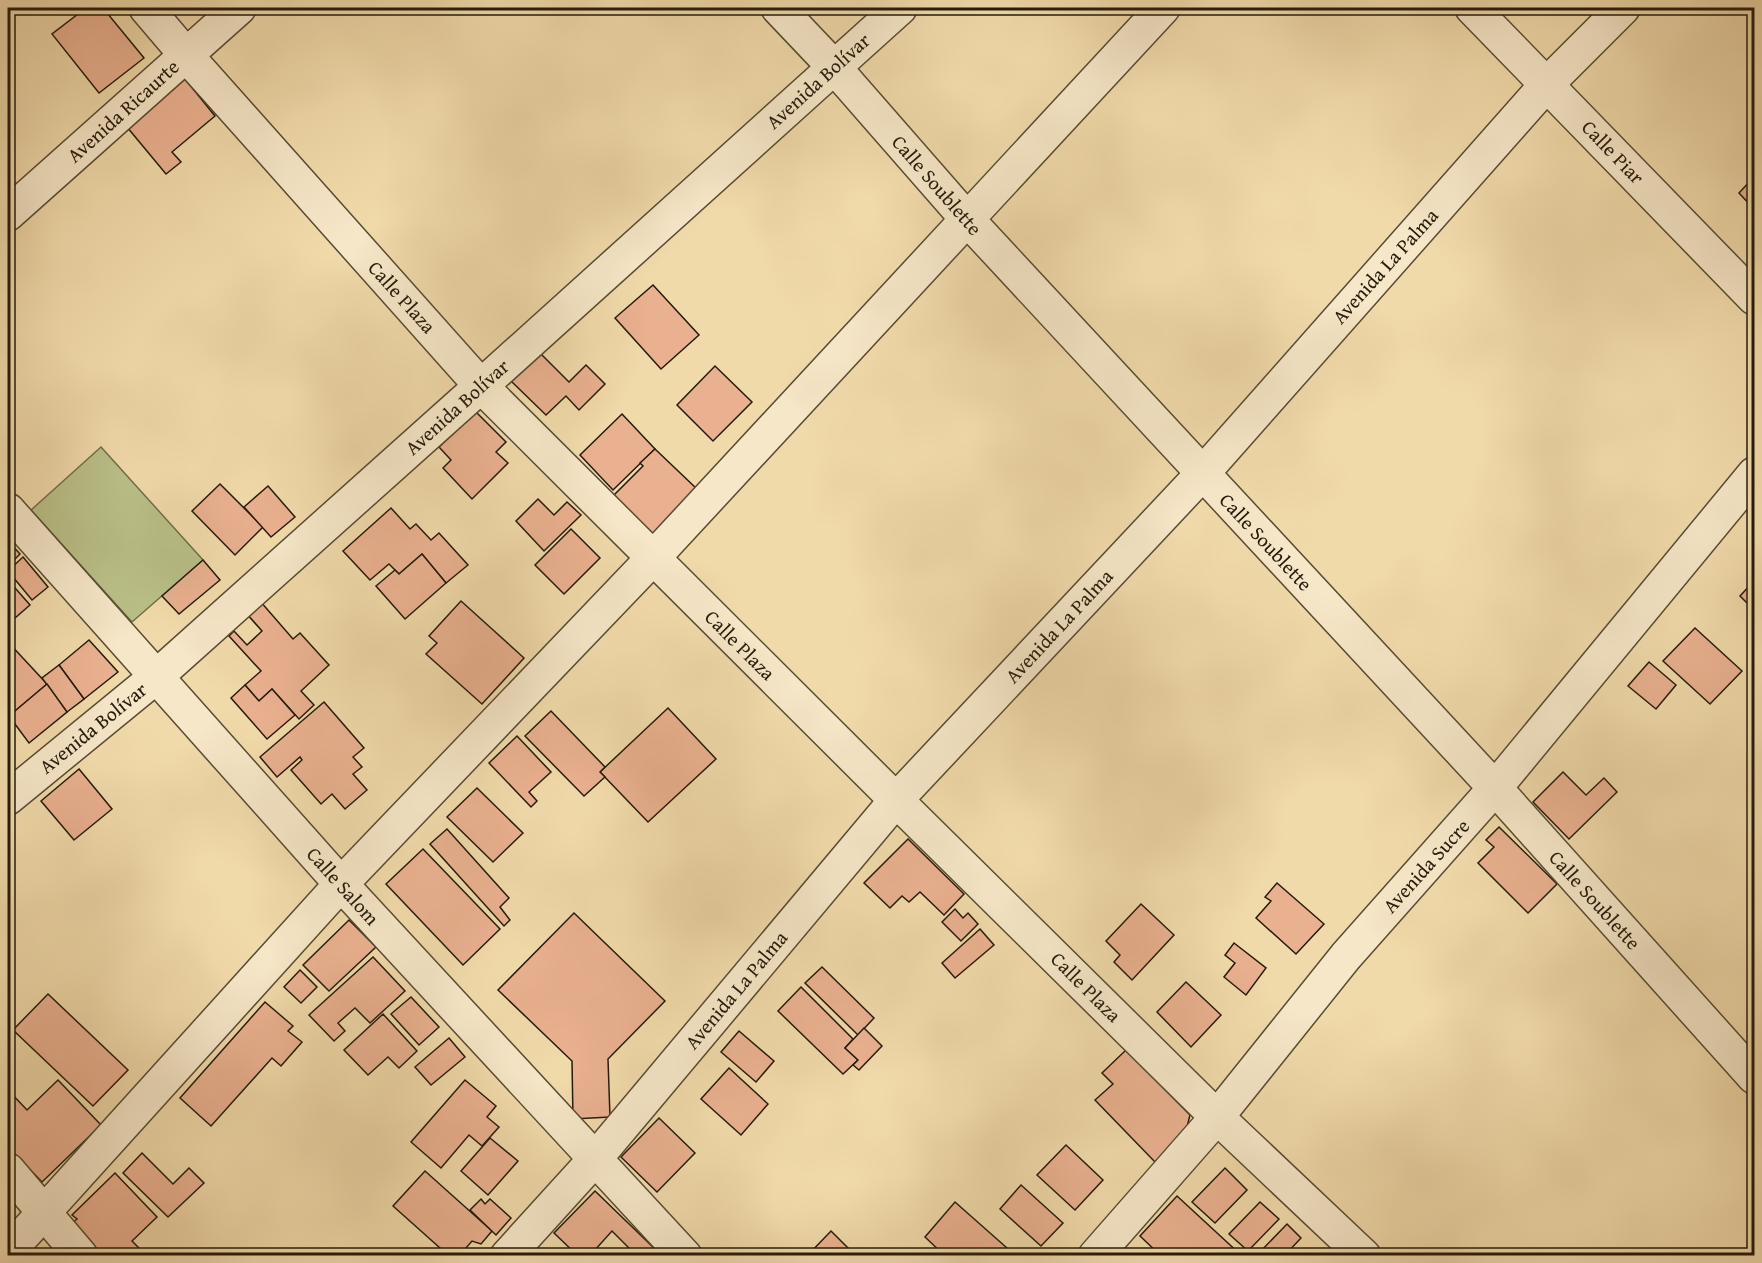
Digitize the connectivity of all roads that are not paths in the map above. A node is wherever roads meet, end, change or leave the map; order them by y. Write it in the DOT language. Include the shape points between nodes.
graph roads {
  1 [pos="146,8"];
  2 [pos="239,8"];
  3 [pos="778,8"];
  4 [pos="900,8"];
  5 [pos="1162,8"];
  6 [pos="1472,8"];
  7 [pos="1623,8"];
  8 [pos="186,55"];
  9 [pos="834,67"];
  10 [pos="1547,84"];
  11 [pos="8,214"];
  12 [pos="966,218"];
  13 [pos="1755,298"];
  14 [pos="481,386"];
  15 [pos="1202,474"];
  16 [pos="1755,474"];
  17 [pos="8,510"];
  18 [pos="653,558"];
  19 [pos="157,676"];
  20 [pos="1495,788"];
  21 [pos="8,798"];
  22 [pos="896,800"];
  23 [pos="340,884"];
  24 [pos="1755,1077"];
  25 [pos="1217,1117"];
  26 [pos="595,1159"];
  27 [pos="8,1170"];
  28 [pos="44,1213"];
  29 [pos="8,1252"];
  30 [pos="81,1256"];
  31 [pos="507,1256"];
  32 [pos="686,1256"];
  33 [pos="1095,1256"];
  34 [pos="1364,1256"];
  1 -- 8 [label="street, Calle Plaza"];
  2 -- 8 [label="street, Avenida Ricaurte"];
  3 -- 9 [label="street, Calle Soublette"];
  4 -- 9 [label="street, Avenida Bolívar"];
  5 -- 12 [label="street"];
  6 -- 10 [label="street, Calle Piar"];
  7 -- 10 [label="street, Avenida La Palma"];
  8 -- 11 [label="street, Avenida Ricaurte"];
  8 -- 14 [label="street, Calle Plaza"];
  9 -- 12 [label="street, Calle Soublette"];
  9 -- 14 [label="street, Avenida Bolívar"];
  10 -- 13 [label="street, Calle Piar"];
  10 -- 15 [label="street, Avenida La Palma"];
  12 -- 15 [label="street, Calle Soublette"];
  12 -- 18 [label="street"];
  14 -- 18 [label="street, Calle Plaza"];
  14 -- 19 [label="street, Avenida Bolívar"];
  15 -- 20 [label="street, Calle Soublette"];
  15 -- 22 [label="street, Avenida La Palma"];
  16 -- 20 [label="street, Avenida Sucre"];
  17 -- 19 [label="street, Calle Salom"];
  18 -- 22 [label="street, Calle Plaza"];
  18 -- 23 [label="street"];
  19 -- 21 [label="street, Avenida Bolívar"];
  19 -- 23 [label="street, Calle Salom"];
  20 -- 24 [label="street, Calle Soublette"];
  20 -- 25 [label="street, Avenida Sucre" via="1346,956"];
  22 -- 25 [label="street, Calle Plaza"];
  22 -- 26 [label="street, Avenida La Palma"];
  23 -- 26 [label="street, Calle Salom"];
  23 -- 28 [label="street"];
  25 -- 33 [label="street, Avenida Sucre"];
  25 -- 34 [label="street, Calle Plaza"];
  26 -- 31 [label="street, Avenida La Palma"];
  26 -- 32 [label="street, Calle Salom"];
  27 -- 28 [label="street"];
  28 -- 29 [label="street"];
  28 -- 30 [label="street"];
}
